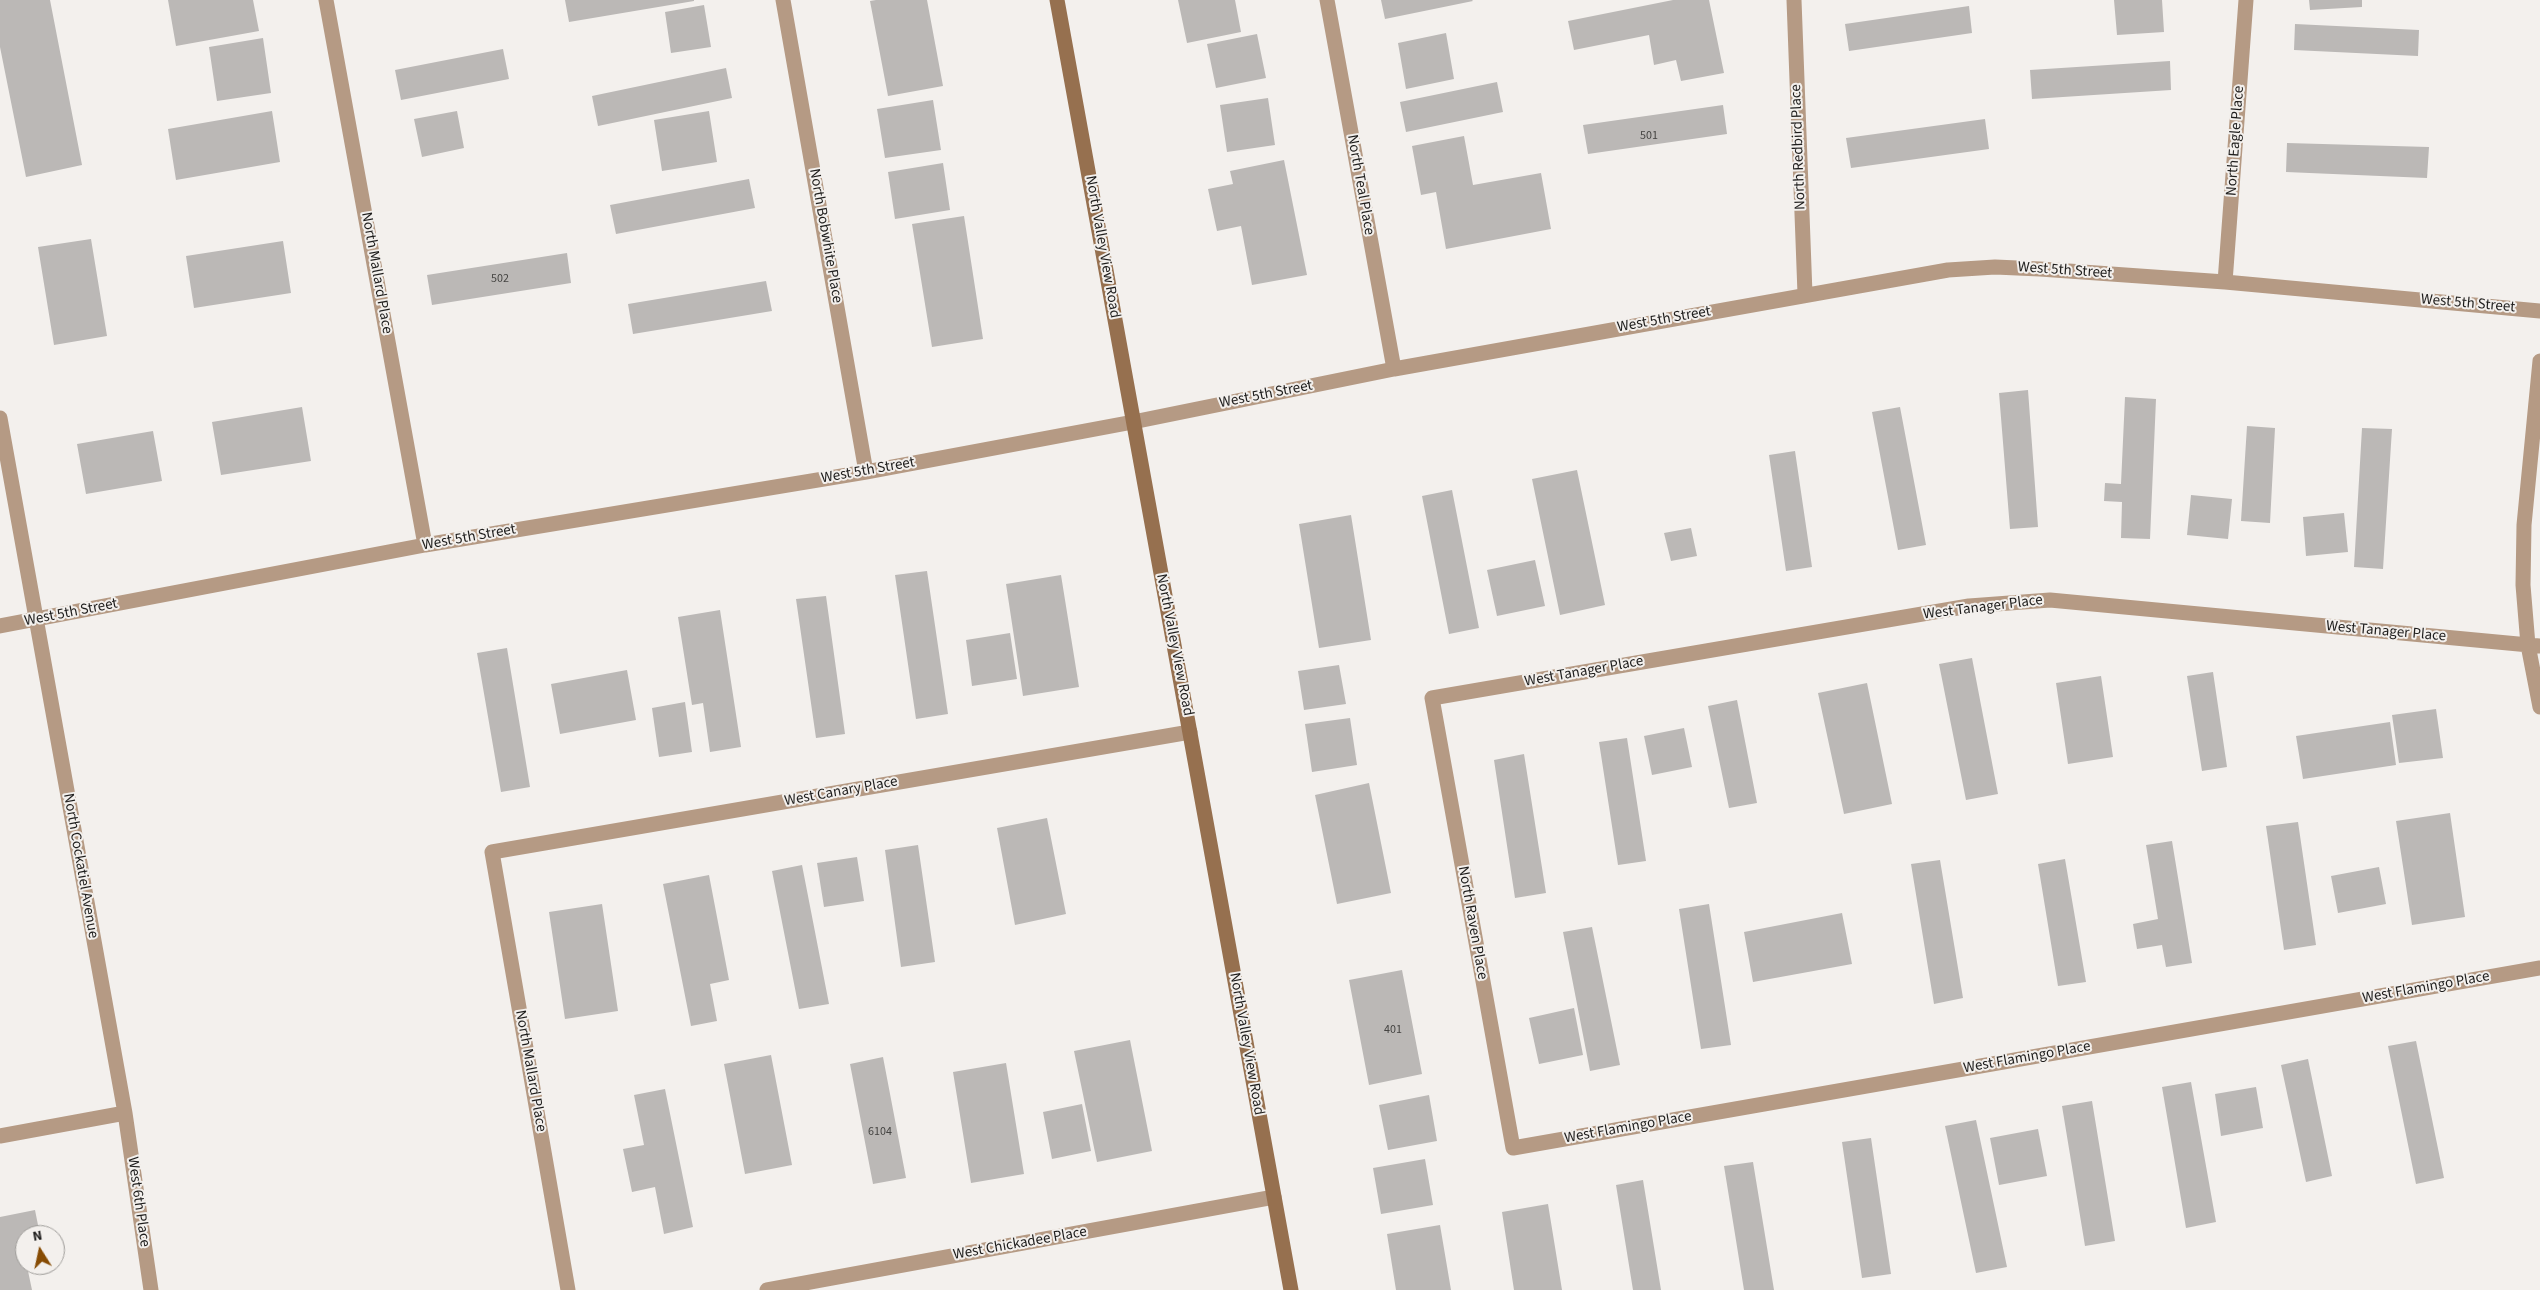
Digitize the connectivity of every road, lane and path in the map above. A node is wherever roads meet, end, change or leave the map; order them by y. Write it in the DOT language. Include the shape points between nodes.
graph roads {
  1 [pos="326,0"];
  2 [pos="783,0"];
  3 [pos="1058,0"];
  4 [pos="1327,0"];
  5 [pos="1794,0"];
  6 [pos="2246,0"];
  7 [pos="2225,282"];
  8 [pos="1804,294"];
  9 [pos="2540,311"];
  10 [pos="2540,361"];
  11 [pos="1394,369"];
  12 [pos="0,418"];
  13 [pos="1133,422"];
  14 [pos="866,472"];
  15 [pos="425,546"];
  16 [pos="36,619"];
  17 [pos="0,626"];
  18 [pos="2534,646"];
  19 [pos="1432,698"];
  20 [pos="2540,707"];
  21 [pos="1190,732"];
  22 [pos="492,852"];
  23 [pos="2540,968"];
  24 [pos="125,1113"];
  25 [pos="0,1136"];
  26 [pos="1513,1148"];
  27 [pos="1274,1197"];
  28 [pos="151,1290"];
  29 [pos="568,1290"];
  30 [pos="767,1290"];
  31 [pos="1291,1290"];
  1 -- 15 [label="street, North Mallard Place"];
  2 -- 14 [label="street, North Bobwhite Place"];
  3 -- 13 [label="street, North Valley View Road"];
  4 -- 11 [label="street, North Teal Place"];
  5 -- 8 [label="street, North Redbird Place"];
  6 -- 7 [label="street, North Eagle Place"];
  7 -- 8 [label="street, West 5th Street" via="1995,267 1948,270"];
  7 -- 9 [label="street, West 5th Street"];
  8 -- 11 [label="street, West 5th Street"];
  10 -- 18 [label="street" via="2524,525 2523,585"];
  11 -- 13 [label="street, West 5th Street"];
  12 -- 16 [label="street, North Cockatiel Avenue"];
  13 -- 14 [label="street, West 5th Street"];
  13 -- 21 [label="street, North Valley View Road"];
  14 -- 15 [label="street, West 5th Street"];
  15 -- 16 [label="street, West 5th Street"];
  16 -- 17 [label="street, West 5th Street"];
  16 -- 24 [label="street, North Cockatiel Avenue"];
  18 -- 19 [label="street, West Tanager Place" via="2050,600 1969,606"];
  18 -- 20 [label="street"];
  19 -- 26 [label="street, North Raven Place"];
  21 -- 22 [label="street, West Canary Place"];
  21 -- 27 [label="street, North Valley View Road"];
  22 -- 29 [label="street, North Mallard Place"];
  23 -- 26 [label="street, West Flamingo Place"];
  24 -- 25 [label="street"];
  24 -- 28 [label="street, West 6th Place"];
  27 -- 30 [label="street, West Chickadee Place"];
  27 -- 31 [label="street, North Valley View Road"];
}
